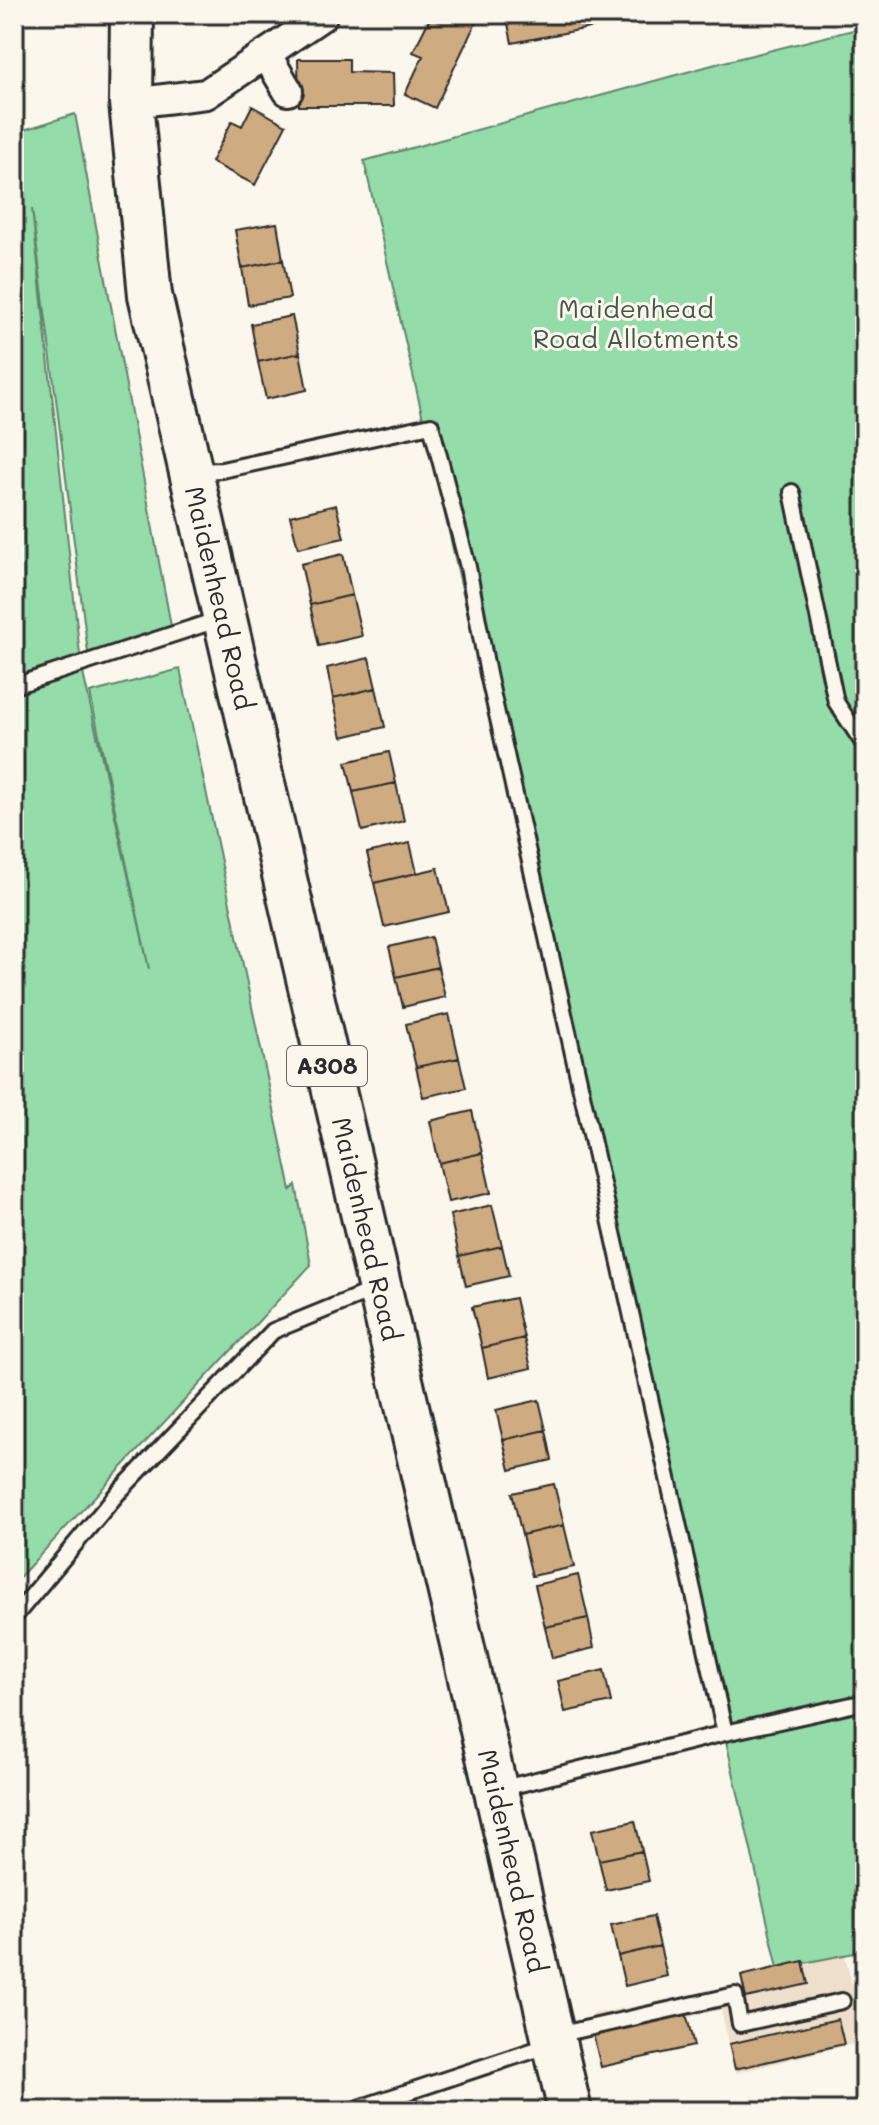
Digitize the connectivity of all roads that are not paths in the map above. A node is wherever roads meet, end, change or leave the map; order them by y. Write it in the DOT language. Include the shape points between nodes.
graph roads {
  1 [pos="132,14"];
  2 [pos="322,16"];
  3 [pos="266,54"];
  4 [pos="288,91"];
  5 [pos="131,103"];
  6 [pos="189,471"];
  7 [pos="792,492"];
  8 [pos="223,618"];
  9 [pos="14,686"];
  10 [pos="865,746"];
  11 [pos="380,1288"];
  12 [pos="14,1617"];
  13 [pos="865,1702"];
  14 [pos="725,1733"];
  15 [pos="495,1790"];
  16 [pos="842,2001"];
  17 [pos="553,2040"];
  18 [pos="350,2111"];
  19 [pos="570,2111"];
  1 -- 5 [label="main road, Maidenhead Road / A308"];
  2 -- 3 [label="street"];
  3 -- 4 [label="street"];
  3 -- 5 [label="street" via="206,94"];
  5 -- 6 [label="main road, Maidenhead Road / A308" via="150,295"];
  6 -- 8 [label="main road, Maidenhead Road / A308"];
  6 -- 14 [label="lane" via="222,470 431,425 468,567"];
  7 -- 10 [label="lane" via="836,702"];
  8 -- 9 [label="lane"];
  8 -- 11 [label="main road, Maidenhead Road / A308"];
  11 -- 12 [label="lane" via="273,1331 117,1494"];
  11 -- 15 [label="main road, Maidenhead Road / A308"];
  13 -- 14 [label="lane"];
  14 -- 15 [label="lane"];
  15 -- 17 [label="main road, Maidenhead Road / A308"];
  16 -- 17 [label="lane" via="740,2024 735,1995"];
  17 -- 18 [label="lane"];
  17 -- 19 [label="main road, Maidenhead Road / A308"];
}
